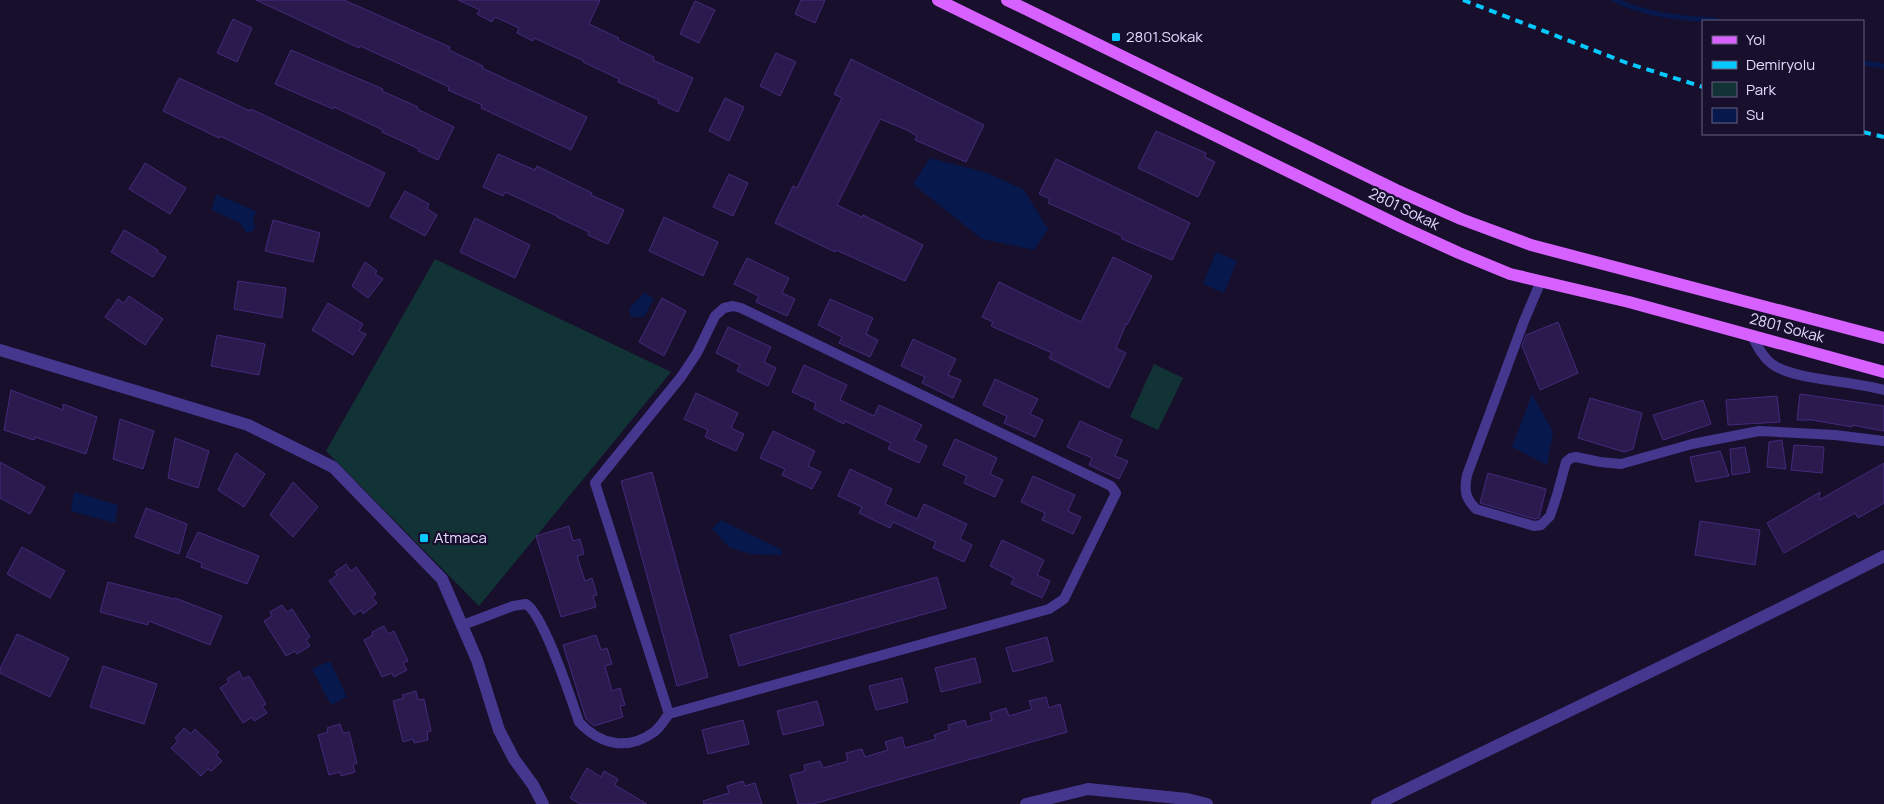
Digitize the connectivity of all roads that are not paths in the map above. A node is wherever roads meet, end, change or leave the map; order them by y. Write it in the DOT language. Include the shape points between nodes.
graph roads {
  1 [pos="938,0"];
  2 [pos="1006,0"];
  3 [pos="1541,281"];
  4 [pos="1752,336"];
  5 [pos="1884,338"];
  6 [pos="0,350"];
  7 [pos="1884,372"];
  8 [pos="1884,390"];
  9 [pos="1884,441"];
  10 [pos="1884,556"];
  11 [pos="462,625"];
  12 [pos="669,714"];
  13 [pos="543,804"];
  14 [pos="1026,804"];
  15 [pos="1207,804"];
  16 [pos="1377,804"];
  1 -- 3 [label="main road, 2801 Sokak" via="1434,242 1510,274"];
  2 -- 5 [label="main road, 2801 Sokak" via="1396,190 1495,233"];
  3 -- 4 [label="main road, 2801 Sokak"];
  3 -- 9 [label="lane" via="1467,475 1464,487 1476,509 1534,526 1541,525 1550,516 1566,462 1576,456 1622,464 1692,444 1759,431"];
  4 -- 7 [label="main road, 2801 Sokak"];
  4 -- 8 [label="lane" via="1772,364 1791,372"];
  6 -- 11 [label="street" via="248,425 333,467 442,579"];
  10 -- 16 [label="street" via="1772,614"];
  11 -- 12 [label="lane" via="512,606 526,604 532,608 542,624 579,722 588,732 614,744 629,744 654,732"];
  11 -- 13 [label="street" via="477,660 499,730"];
  12 -- 12 [label="lane" via="1049,609 1064,599 1116,493 1111,486 741,308 724,308 715,316 681,377 595,483"];
  14 -- 15 [label="street" via="1088,789"];
}
